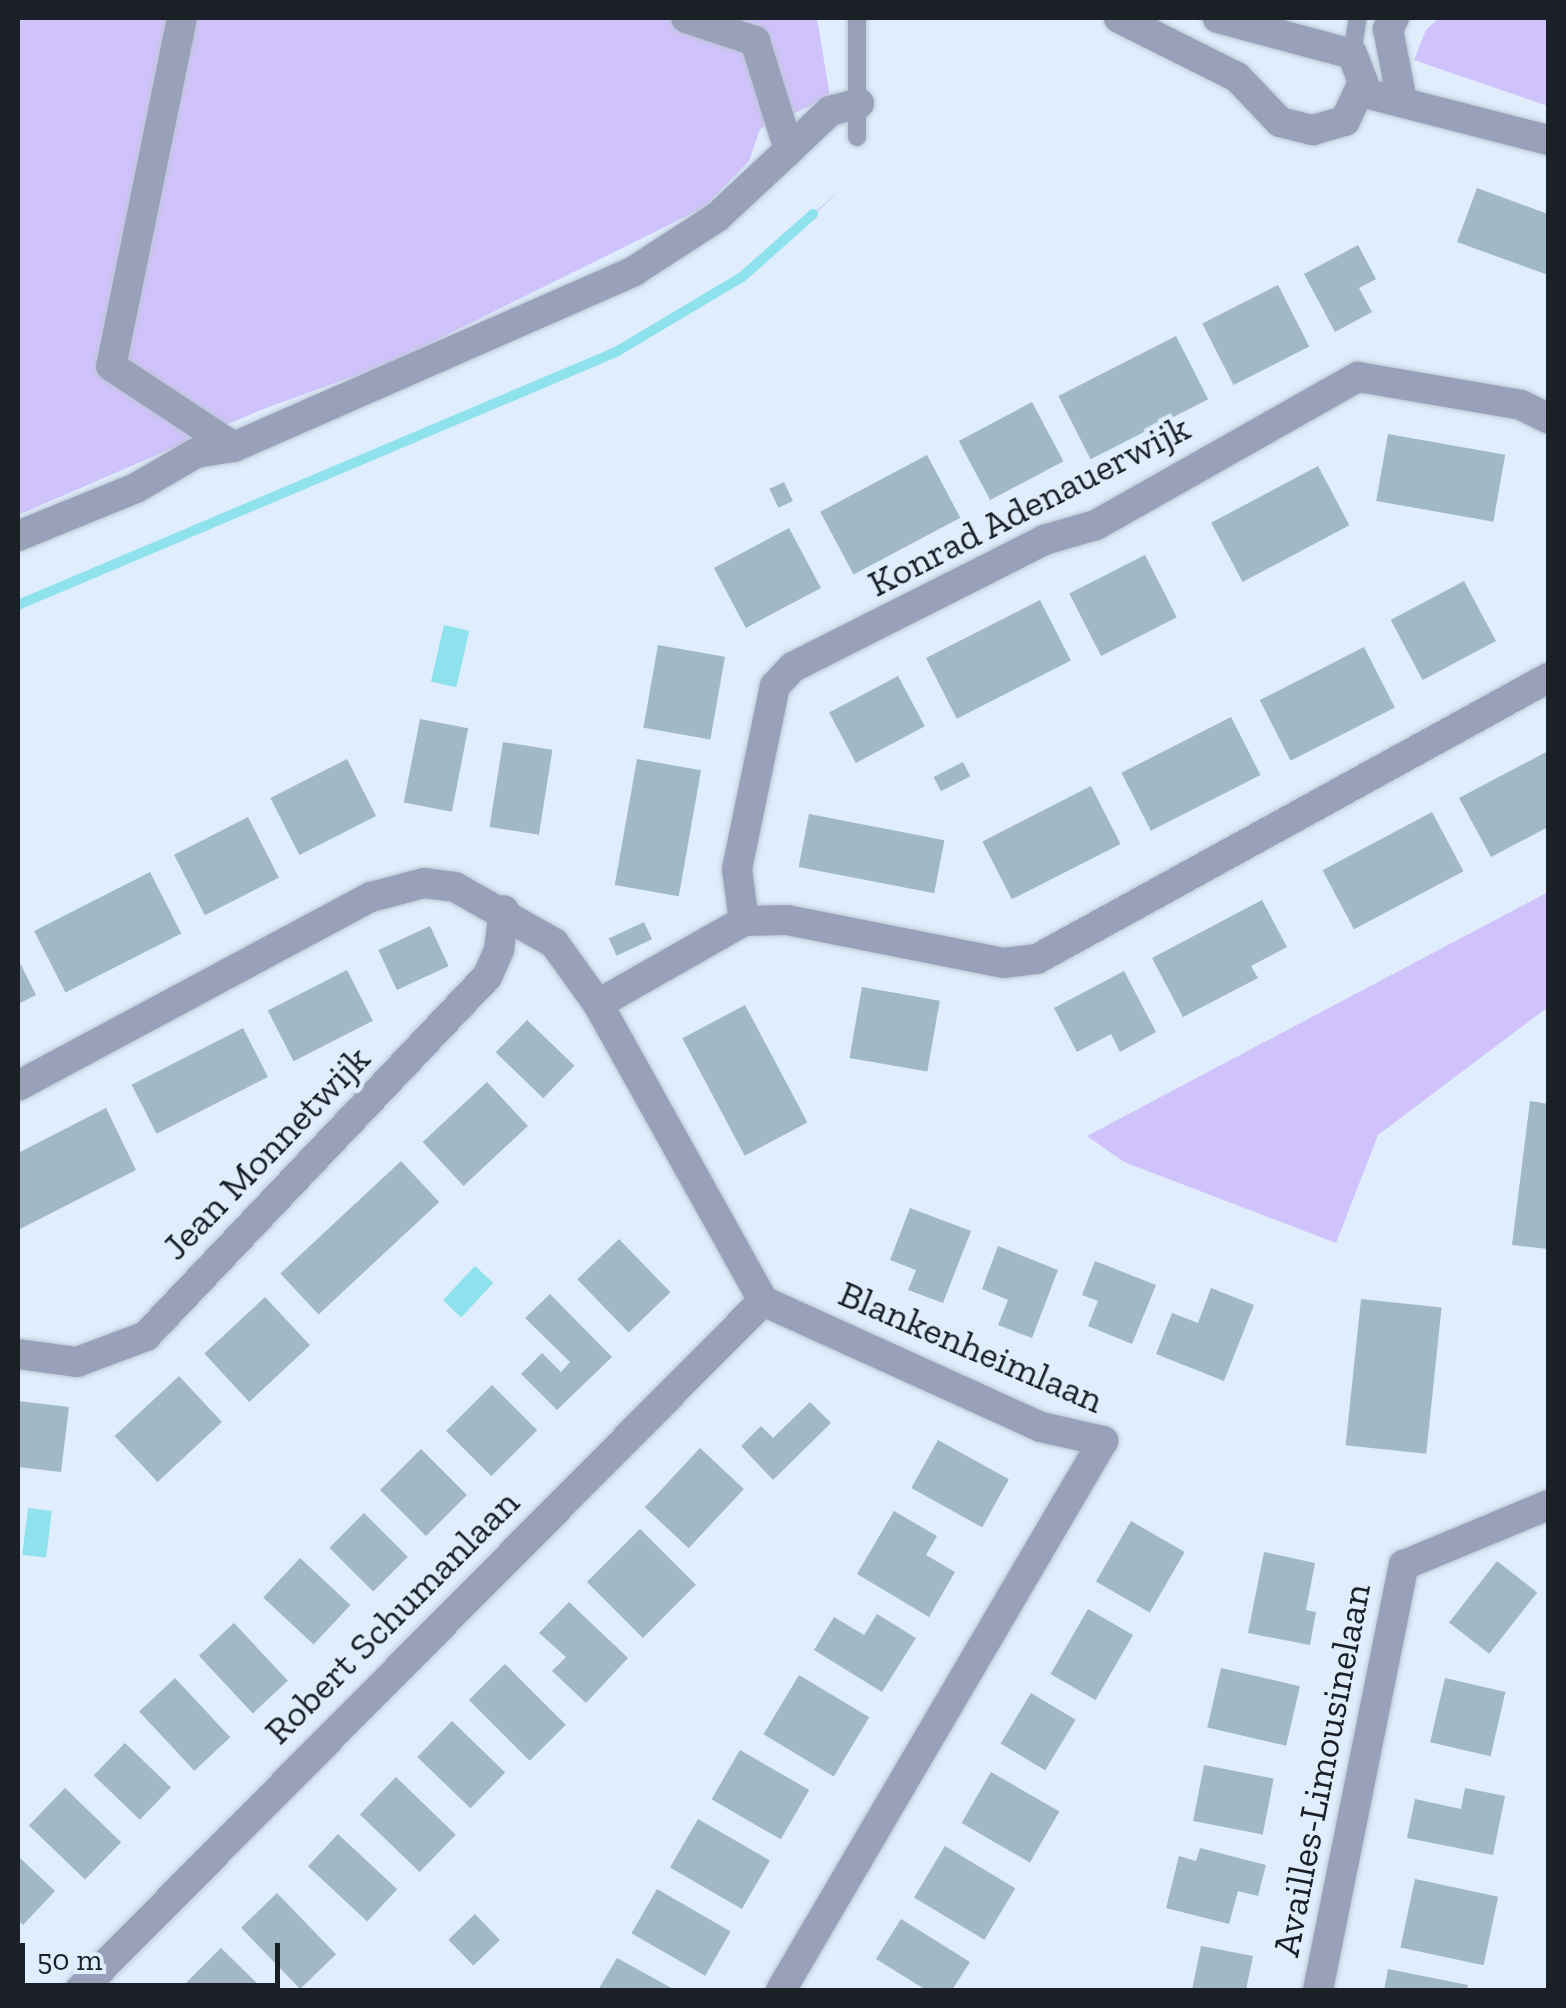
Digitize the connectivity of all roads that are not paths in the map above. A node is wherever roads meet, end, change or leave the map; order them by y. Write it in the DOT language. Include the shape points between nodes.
graph roads {
  1 [pos="182,18"];
  2 [pos="686,18"];
  3 [pos="857,18"];
  4 [pos="1119,18"];
  5 [pos="1218,18"];
  6 [pos="1358,18"];
  7 [pos="1394,18"];
  8 [pos="1352,54"];
  9 [pos="1360,92"];
  10 [pos="1402,101"];
  11 [pos="859,103"];
  12 [pos="857,137"];
  13 [pos="1548,140"];
  14 [pos="790,150"];
  15 [pos="1548,418"];
  16 [pos="234,447"];
  17 [pos="18,536"];
  18 [pos="1548,678"];
  19 [pos="504,910"];
  20 [pos="744,921"];
  21 [pos="598,1004"];
  22 [pos="18,1086"];
  23 [pos="763,1302"];
  24 [pos="18,1354"];
  25 [pos="1548,1505"];
  26 [pos="80,1990"];
  27 [pos="781,1990"];
  28 [pos="1318,1990"];
  1 -- 16 [label="street" via="111,366"];
  2 -- 14 [label="street" via="755,41"];
  3 -- 11 [label="lane"];
  4 -- 9 [label="street" via="1236,76 1280,122 1313,130 1345,121"];
  5 -- 8 [label="street"];
  6 -- 8 [label="lane"];
  7 -- 10 [label="street" via="1388,29"];
  8 -- 9 [label="street"];
  9 -- 10 [label="street"];
  10 -- 13 [label="street"];
  11 -- 12 [label="lane"];
  11 -- 14 [label="street" via="830,112"];
  14 -- 16 [label="street" via="717,218 634,271"];
  15 -- 20 [label="street, Konrad Adenauerwijk" via="1520,405 1358,377 1096,525 1044,540 793,667 775,686 736,869"];
  16 -- 17 [label="street" via="196,454 136,488"];
  18 -- 20 [label="street" via="1037,959 1004,963 786,920"];
  19 -- 21 [label="street" via="554,943"];
  19 -- 22 [label="street" via="455,887 424,883 371,898"];
  19 -- 24 [label="street, Jean Monnetwijk" via="487,978 146,1336 78,1362"];
  20 -- 21 [label="street"];
  21 -- 23 [label="street"];
  23 -- 26 [label="street, Robert Schumanlaan"];
  23 -- 27 [label="street, Blankenheimlaan" via="1041,1427 1103,1441"];
  25 -- 28 [label="street, Availles-Limousinelaan" via="1404,1565"];
}
